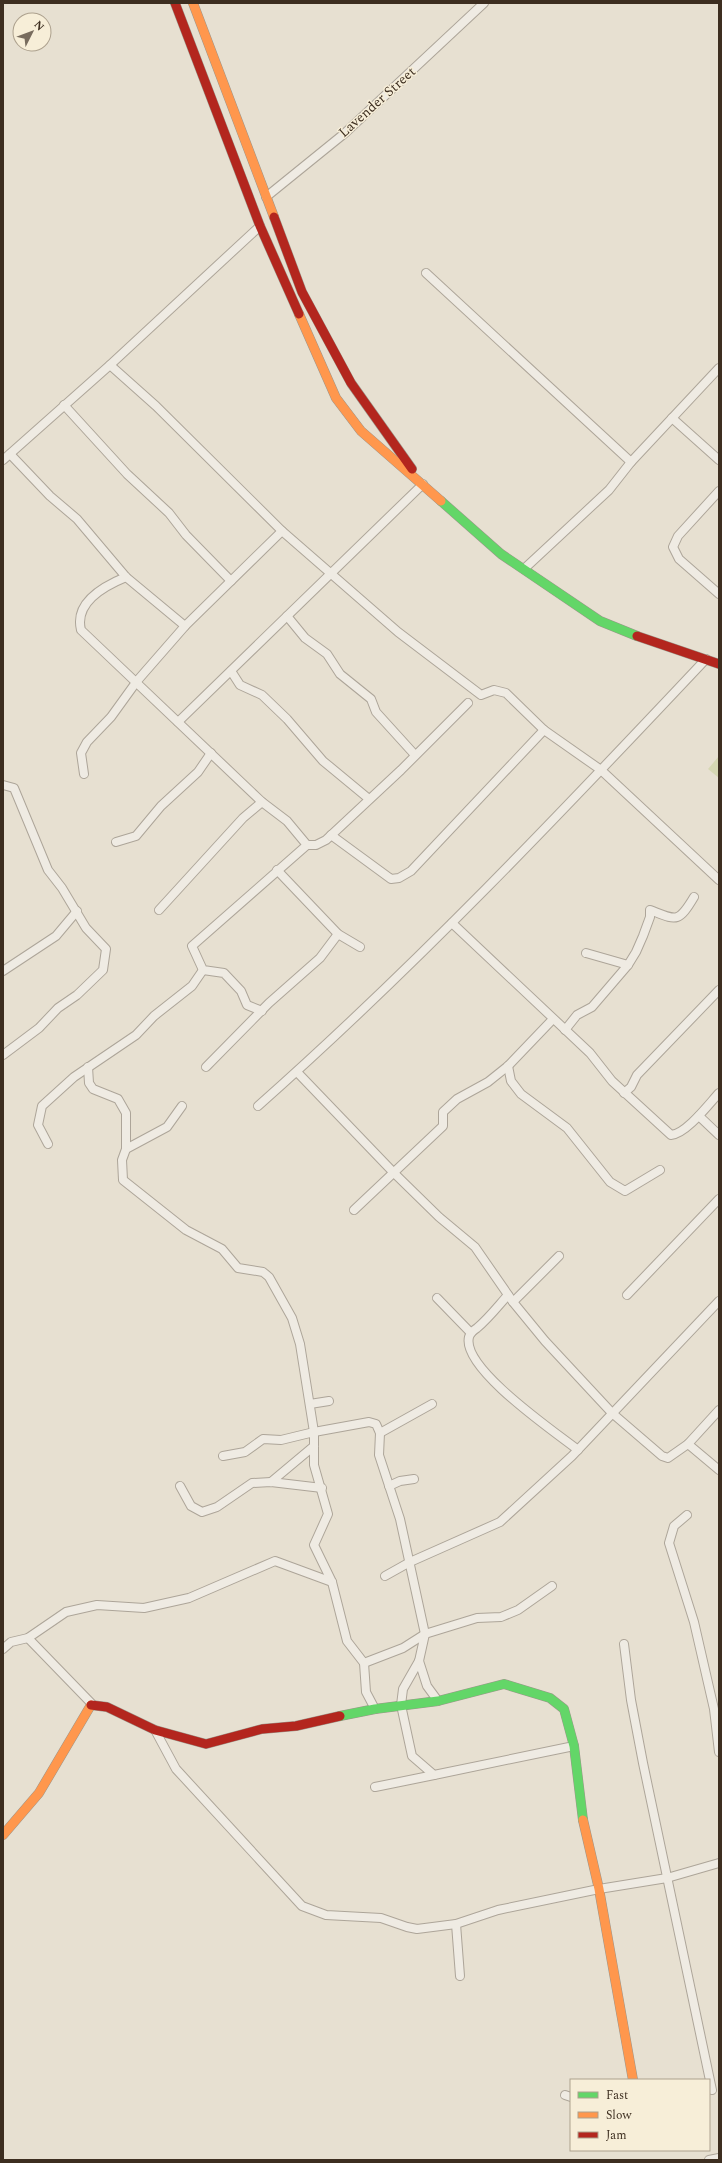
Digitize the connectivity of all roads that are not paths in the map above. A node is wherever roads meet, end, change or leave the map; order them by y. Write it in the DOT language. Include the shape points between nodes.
graph roads {
  1 [pos="175,3"];
  2 [pos="193,3"];
  3 [pos="484,3"];
  4 [pos="266,196"];
  5 [pos="260,226"];
  6 [pos="426,273"];
  7 [pos="110,365"];
  8 [pos="719,368"];
  9 [pos="344,391"];
  10 [pos="64,405"];
  11 [pos="672,418"];
  12 [pos="10,454"];
  13 [pos="3,460"];
  14 [pos="719,460"];
  15 [pos="631,462"];
  16 [pos="423,484"];
  17 [pos="719,491"];
  18 [pos="282,531"];
  19 [pos="524,569"];
  20 [pos="332,573"];
  21 [pos="126,577"];
  22 [pos="231,581"];
  23 [pos="719,594"];
  24 [pos="287,616"];
  25 [pos="185,626"];
  26 [pos="706,659"];
  27 [pos="719,664"];
  28 [pos="231,671"];
  29 [pos="137,681"];
  30 [pos="468,703"];
  31 [pos="178,722"];
  32 [pos="544,730"];
  33 [pos="211,753"];
  34 [pos="416,755"];
  35 [pos="601,770"];
  36 [pos="84,774"];
  37 [pos="3,785"];
  38 [pos="369,799"];
  39 [pos="262,802"];
  40 [pos="331,835"];
  41 [pos="116,842"];
  42 [pos="307,845"];
  43 [pos="277,870"];
  44 [pos="719,880"];
  45 [pos="694,897"];
  46 [pos="159,910"];
  47 [pos="77,911"];
  48 [pos="452,923"];
  49 [pos="338,934"];
  50 [pos="360,947"];
  51 [pos="586,953"];
  52 [pos="628,965"];
  53 [pos="203,970"];
  54 [pos="3,971"];
  55 [pos="719,990"];
  56 [pos="262,1011"];
  57 [pos="553,1019"];
  58 [pos="565,1030"];
  59 [pos="3,1055"];
  60 [pos="508,1066"];
  61 [pos="88,1067"];
  62 [pos="206,1067"];
  63 [pos="296,1072"];
  64 [pos="624,1093"];
  65 [pos="719,1094"];
  66 [pos="182,1106"];
  67 [pos="258,1106"];
  68 [pos="699,1116"];
  69 [pos="719,1135"];
  70 [pos="48,1144"];
  71 [pos="126,1149"];
  72 [pos="660,1170"];
  73 [pos="394,1173"];
  74 [pos="719,1199"];
  75 [pos="354,1210"];
  76 [pos="559,1256"];
  77 [pos="627,1295"];
  78 [pos="437,1298"];
  79 [pos="510,1298"];
  80 [pos="719,1301"];
  81 [pos="471,1333"];
  82 [pos="330,1400"];
  83 [pos="310,1404"];
  84 [pos="432,1404"];
  85 [pos="719,1410"];
  86 [pos="612,1412"];
  87 [pos="314,1432"];
  88 [pos="380,1432"];
  89 [pos="688,1444"];
  90 [pos="314,1446"];
  91 [pos="578,1450"];
  92 [pos="222,1456"];
  93 [pos="719,1470"];
  94 [pos="414,1479"];
  95 [pos="271,1482"];
  96 [pos="180,1486"];
  97 [pos="389,1486"];
  98 [pos="322,1488"];
  99 [pos="687,1515"];
  100 [pos="410,1562"];
  101 [pos="385,1576"];
  102 [pos="332,1582"];
  103 [pos="552,1586"];
  104 [pos="425,1634"];
  105 [pos="28,1638"];
  106 [pos="624,1644"];
  107 [pos="3,1650"];
  108 [pos="419,1661"];
  109 [pos="364,1663"];
  110 [pos="438,1701"];
  111 [pos="92,1704"];
  112 [pos="401,1705"];
  113 [pos="375,1709"];
  114 [pos="155,1730"];
  115 [pos="574,1746"];
  116 [pos="719,1752"];
  117 [pos="434,1775"];
  118 [pos="375,1787"];
  119 [pos="3,1835"];
  120 [pos="719,1863"];
  121 [pos="667,1878"];
  122 [pos="599,1889"];
  123 [pos="456,1924"];
  124 [pos="460,1976"];
  125 [pos="632,2079"];
  126 [pos="713,2090"];
  127 [pos="719,2158"];
  128 [pos="709,2160"];
  1 -- 5 [label="street"];
  2 -- 4 [label="street"];
  3 -- 4 [label="street, Lavender Street" via="345,133"];
  4 -- 9 [label="street" via="302,292"];
  5 -- 7 [label="street"];
  5 -- 9 [label="street"];
  6 -- 15 [label="street"];
  7 -- 10 [label="street"];
  7 -- 18 [label="street"];
  8 -- 11 [label="street"];
  9 -- 16 [label="street"];
  9 -- 16 [label="street" via="361,431"];
  10 -- 12 [label="street"];
  10 -- 22 [label="street"];
  11 -- 14 [label="street"];
  11 -- 15 [label="street"];
  12 -- 13 [label="street"];
  12 -- 21 [label="street" via="50,496 77,519"];
  15 -- 19 [label="street" via="609,490"];
  16 -- 19 [label="street" via="501,554"];
  16 -- 20 [label="street"];
  17 -- 23 [label="street" via="678,536 673,547 679,559"];
  18 -- 20 [label="street"];
  18 -- 22 [label="street"];
  19 -- 26 [label="street" via="611,627"];
  20 -- 24 [label="street"];
  20 -- 32 [label="street" via="374,612 433,660 481,695 494,690 506,693"];
  21 -- 25 [label="street"];
  21 -- 29 [label="street" via="105,585 88,599 79,622 81,630 113,663"];
  22 -- 25 [label="street"];
  24 -- 28 [label="street"];
  24 -- 34 [label="street" via="305,638 327,654 340,674 371,698 376,712"];
  25 -- 29 [label="street"];
  26 -- 27 [label="street"];
  26 -- 35 [label="street"];
  28 -- 31 [label="street"];
  28 -- 38 [label="street" via="240,685 262,695 287,719 323,761"];
  29 -- 31 [label="street"];
  29 -- 36 [label="street" via="111,717 87,742 81,753"];
  30 -- 34 [label="street"];
  31 -- 33 [label="street"];
  32 -- 35 [label="street"];
  32 -- 40 [label="street" via="411,871 398,878 390,878"];
  33 -- 39 [label="street"];
  33 -- 41 [label="street" via="198,772 161,806 136,836"];
  34 -- 38 [label="street"];
  35 -- 44 [label="street"];
  35 -- 48 [label="street"];
  37 -- 47 [label="street" via="14,788 48,870"];
  38 -- 40 [label="street"];
  39 -- 42 [label="street" via="288,821"];
  39 -- 46 [label="street" via="243,818"];
  40 -- 42 [label="street" via="316,845"];
  42 -- 43 [label="street"];
  43 -- 49 [label="street"];
  43 -- 53 [label="street" via="192,946"];
  45 -- 52 [label="street" via="678,918 667,918 650,910 650,918 643,936"];
  47 -- 54 [label="street" via="56,936"];
  47 -- 59 [label="street" via="86,928 106,949 103,970 77,995 58,1008 39,1028"];
  48 -- 57 [label="street"];
  48 -- 63 [label="street"];
  49 -- 50 [label="street"];
  49 -- 56 [label="street" via="320,958"];
  51 -- 52 [label="street"];
  52 -- 58 [label="street" via="592,1007 577,1015"];
  53 -- 56 [label="street" via="224,973 241,991 247,1006"];
  53 -- 61 [label="street" via="192,986 154,1016 136,1035"];
  55 -- 64 [label="street" via="637,1075 631,1087"];
  56 -- 62 [label="street"];
  57 -- 58 [label="street"];
  57 -- 60 [label="street"];
  58 -- 64 [label="street" via="590,1053"];
  60 -- 72 [label="street" via="511,1081 521,1094 567,1128 610,1182 625,1191"];
  60 -- 73 [label="street" via="488,1082 452,1103 443,1112 443,1126"];
  61 -- 70 [label="street" via="42,1106 38,1125"];
  61 -- 71 [label="street" via="89,1082 93,1089 118,1099 126,1113"];
  63 -- 67 [label="street"];
  63 -- 73 [label="street"];
  64 -- 68 [label="street" via="671,1135 677,1135"];
  65 -- 68 [label="street"];
  66 -- 71 [label="street" via="167,1127"];
  68 -- 69 [label="street"];
  71 -- 83 [label="street" via="122,1160 123,1180 186,1230 222,1249 238,1268 263,1272 269,1277 292,1318 300,1344"];
  73 -- 75 [label="street"];
  73 -- 79 [label="street" via="439,1217 475,1247"];
  74 -- 77 [label="street"];
  76 -- 79 [label="street"];
  78 -- 81 [label="street"];
  79 -- 81 [label="street"];
  79 -- 86 [label="street" via="545,1341"];
  80 -- 86 [label="street"];
  81 -- 91 [label="street" via="468,1338 471,1352 504,1393"];
  82 -- 83 [label="street"];
  83 -- 87 [label="street"];
  84 -- 88 [label="street"];
  85 -- 89 [label="street"];
  86 -- 89 [label="street" via="662,1456 668,1458"];
  86 -- 91 [label="street"];
  87 -- 88 [label="street" via="369,1422 376,1424"];
  87 -- 90 [label="street"];
  87 -- 92 [label="street" via="281,1440 263,1439 245,1452"];
  88 -- 97 [label="street" via="380,1455"];
  89 -- 93 [label="street"];
  90 -- 95 [label="street"];
  90 -- 98 [label="street" via="315,1471"];
  91 -- 100 [label="street" via="500,1522"];
  94 -- 97 [label="street"];
  95 -- 96 [label="street" via="252,1483 217,1507 202,1512 191,1506"];
  95 -- 98 [label="street"];
  97 -- 100 [label="street"];
  98 -- 102 [label="street" via="328,1514 314,1545"];
  99 -- 116 [label="street" via="674,1526 669,1543 694,1622 714,1709"];
  100 -- 101 [label="street"];
  100 -- 104 [label="street"];
  102 -- 105 [label="street" via="275,1561 189,1598 144,1608 97,1605 66,1612"];
  102 -- 109 [label="street" via="347,1641"];
  103 -- 104 [label="street" via="518,1610 501,1617 477,1618"];
  104 -- 108 [label="street"];
  104 -- 109 [label="street" via="402,1648"];
  105 -- 107 [label="street" via="11,1642"];
  105 -- 111 [label="street"];
  106 -- 121 [label="street" via="631,1700"];
  108 -- 110 [label="street" via="427,1686"];
  108 -- 112 [label="street" via="403,1689"];
  109 -- 113 [label="street" via="366,1692"];
  110 -- 112 [label="street"];
  110 -- 115 [label="street" via="504,1684 550,1698 564,1709"];
  111 -- 114 [label="street" via="107,1707"];
  111 -- 119 [label="street" via="39,1793"];
  112 -- 113 [label="street"];
  112 -- 117 [label="street" via="412,1756"];
  113 -- 114 [label="street" via="296,1726 262,1729 206,1744"];
  114 -- 123 [label="street" via="176,1769 302,1906 326,1914 381,1918 407,1928"];
  115 -- 117 [label="street"];
  115 -- 122 [label="street" via="583,1820"];
  117 -- 118 [label="street"];
  120 -- 121 [label="street"];
  121 -- 122 [label="street"];
  121 -- 126 [label="street"];
  122 -- 123 [label="street" via="498,1910"];
  122 -- 125 [label="street"];
  123 -- 124 [label="street"];
  127 -- 128 [label="street"];
}
